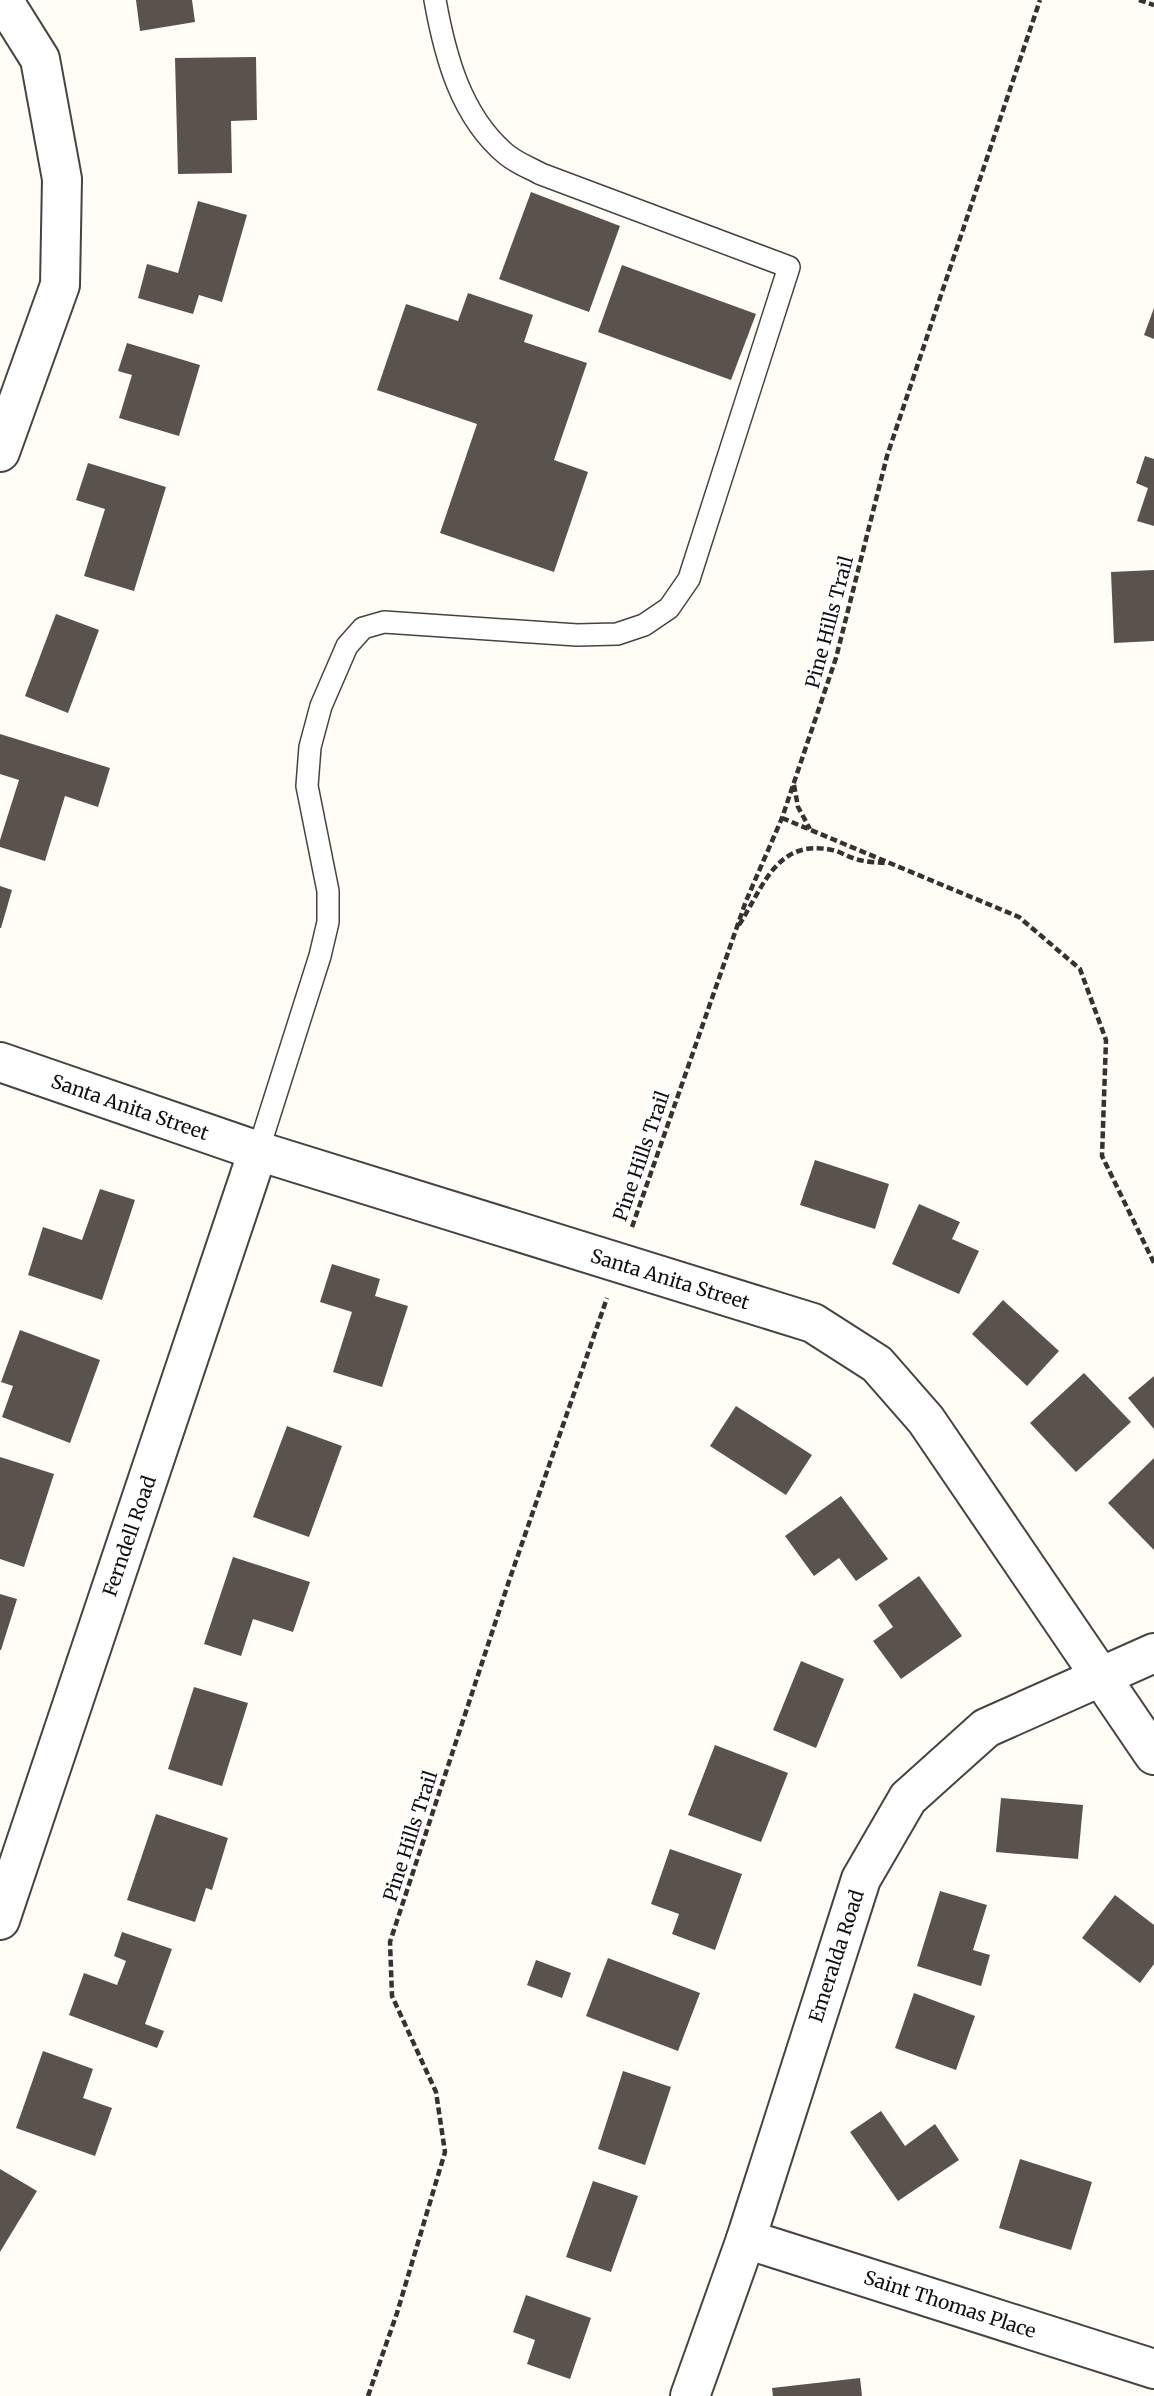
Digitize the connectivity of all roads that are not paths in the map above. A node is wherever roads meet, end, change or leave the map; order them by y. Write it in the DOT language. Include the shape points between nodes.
graph roads {
  1 [pos="3,0"];
  2 [pos="435,0"];
  3 [pos="0,452"];
  4 [pos="0,1062"];
  5 [pos="258,1151"];
  6 [pos="1154,1653"];
  7 [pos="1100,1676"];
  8 [pos="1154,1755"];
  9 [pos="0,1920"];
  10 [pos="746,2239"];
  11 [pos="1154,2369"];
  12 [pos="690,2396"];
  1 -- 3 [label="street" via="40,59 62,179 60,285"];
  2 -- 5 [label="lane" via="455,81 479,126 508,156 541,174 789,267 690,579 669,608 644,625 617,634 384,622 363,628 347,646 321,706 310,747 307,786 328,891 328,922"];
  4 -- 5 [label="street, Santa Anita Street"];
  5 -- 7 [label="street, Santa Anita Street" via="813,1323 877,1364 926,1420"];
  5 -- 9 [label="street, Ferndell Road"];
  6 -- 7 [label="street, Emeralda Road"];
  7 -- 8 [label="street, Santa Anita Street"];
  7 -- 10 [label="street, Emeralda Road" via="986,1728 908,1798 861,1879"];
  10 -- 11 [label="street, Saint Thomas Place"];
  10 -- 12 [label="street, Emeralda Road"];
}
